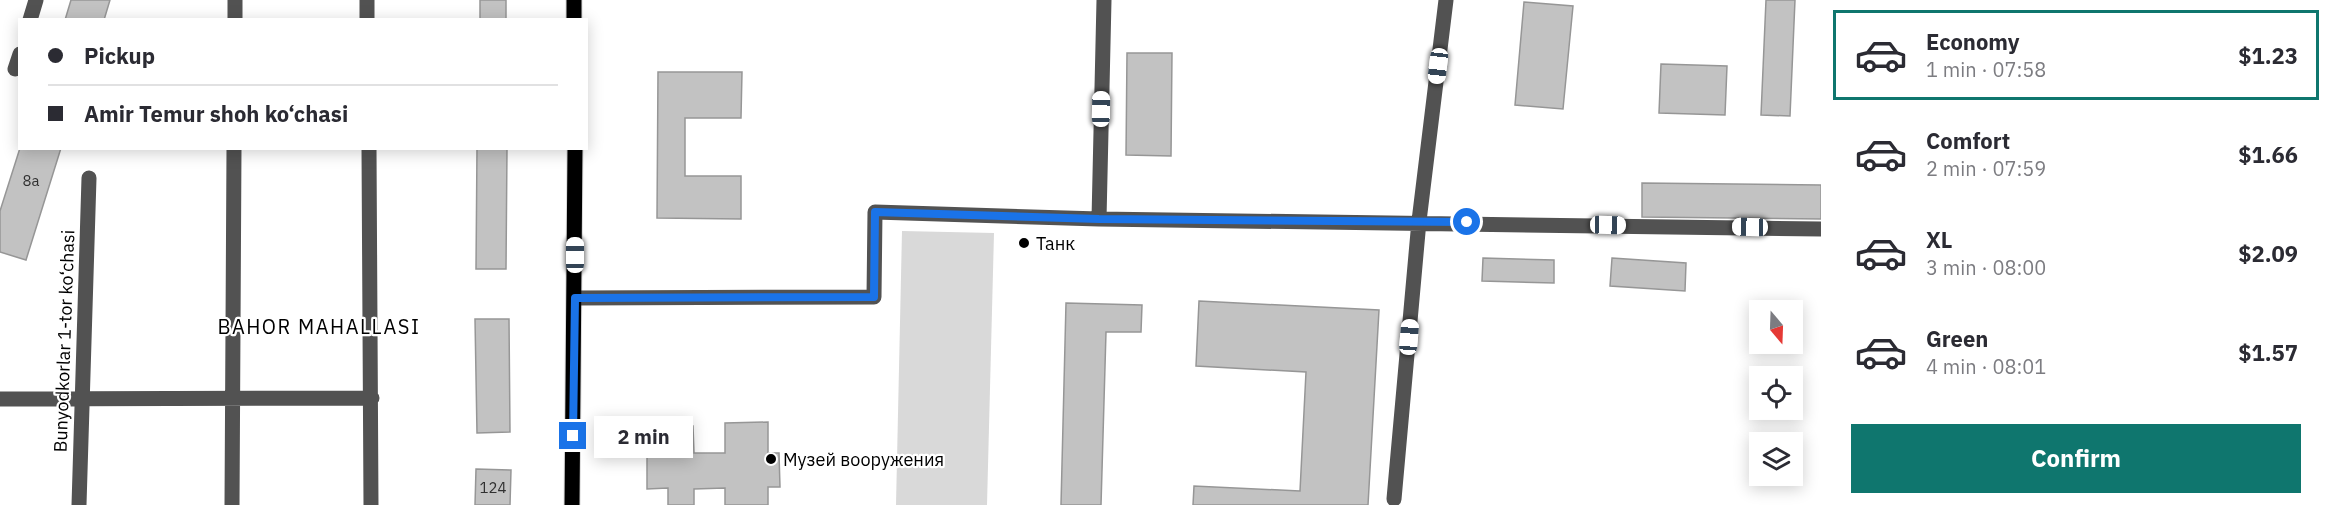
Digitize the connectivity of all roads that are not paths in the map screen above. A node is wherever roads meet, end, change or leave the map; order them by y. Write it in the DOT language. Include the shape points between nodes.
graph roads {
  1 [pos="36,0"];
  2 [pos="235,0"];
  3 [pos="367,0"];
  4 [pos="574,0"];
  5 [pos="1104,0"];
  6 [pos="1446,0"];
  7 [pos="31,18"];
  8 [pos="235,18"];
  9 [pos="367,18"];
  10 [pos="574,18"];
  11 [pos="234,150"];
  12 [pos="369,150"];
  13 [pos="574,150"];
  14 [pos="89,178"];
  15 [pos="1099,219"];
  16 [pos="1419,221"];
  17 [pos="1821,229"];
  18 [pos="575,298"];
  19 [pos="372,398"];
  20 [pos="0,399"];
  21 [pos="82,400"];
  22 [pos="233,400"];
  23 [pos="1394,499"];
  24 [pos="79,505"];
  25 [pos="232,505"];
  26 [pos="371,505"];
  27 [pos="572,505"];
  1 -- 7 [label="street"];
  2 -- 8 [label="street"];
  3 -- 9 [label="street"];
  4 -- 10 [label="main road"];
  5 -- 15 [label="street"];
  6 -- 16 [label="street"];
  11 -- 22 [label="street"];
  12 -- 19 [label="street"];
  13 -- 18 [label="main road"];
  14 -- 21 [label="street, Bunyodkorlar 1-tor ko‘chasi"];
  15 -- 16 [label="street"];
  15 -- 18 [label="street" via="875,212 874,297"];
  16 -- 17 [label="street"];
  16 -- 23 [label="street"];
  18 -- 27 [label="main road"];
  19 -- 22 [label="street"];
  19 -- 26 [label="street"];
  20 -- 21 [label="street"];
  21 -- 22 [label="street"];
  21 -- 24 [label="street, Bunyodkorlar 1-tor ko‘chasi"];
  22 -- 25 [label="street"];
}
